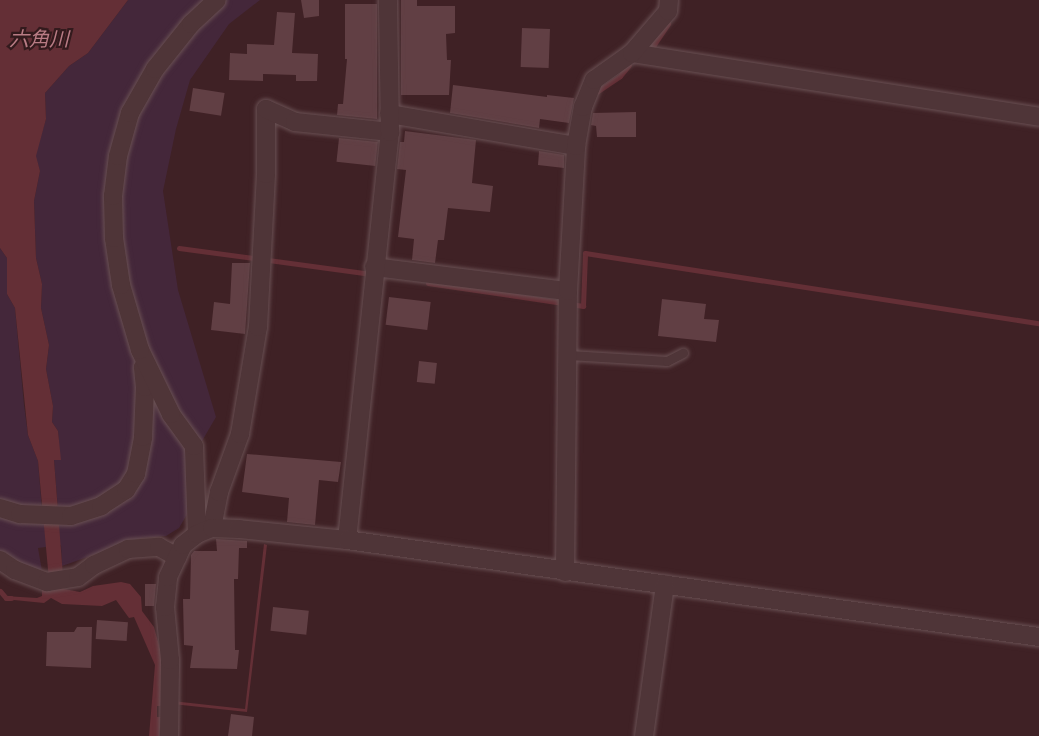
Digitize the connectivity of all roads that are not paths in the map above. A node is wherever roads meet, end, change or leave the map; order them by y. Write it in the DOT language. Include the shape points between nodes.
graph roads {
  1 [pos="217,0"];
  2 [pos="388,0"];
  3 [pos="669,0"];
  4 [pos="639,54"];
  5 [pos="1039,117"];
  6 [pos="389,123"];
  7 [pos="576,146"];
  8 [pos="374,272"];
  9 [pos="568,300"];
  10 [pos="140,350"];
  11 [pos="683,353"];
  12 [pos="569,355"];
  13 [pos="0,508"];
  14 [pos="205,531"];
  15 [pos="346,540"];
  16 [pos="177,557"];
  17 [pos="0,560"];
  18 [pos="565,572"];
  19 [pos="665,584"];
  20 [pos="1039,637"];
  21 [pos="169,736"];
  22 [pos="644,736"];
  1 -- 10 [label="street" via="191,24 155,69 130,113 118,156 113,196 114,238 121,285"];
  2 -- 6 [label="street"];
  3 -- 4 [label="street" via="668,11"];
  4 -- 5 [label="street"];
  4 -- 7 [label="street" via="594,80 583,107"];
  6 -- 7 [label="street"];
  6 -- 8 [label="street"];
  6 -- 14 [label="street" via="295,122 266,109 258,327 240,434"];
  7 -- 9 [label="street"];
  8 -- 9 [label="street"];
  8 -- 15 [label="street"];
  9 -- 12 [label="street"];
  10 -- 13 [label="street" via="145,387 143,437 136,474 126,490 101,506 71,516 20,514"];
  10 -- 14 [label="street" via="171,414 194,446"];
  11 -- 12 [label="lane" via="667,361"];
  12 -- 18 [label="street"];
  14 -- 15 [label="street" via="239,529"];
  14 -- 16 [label="street" via="183,545"];
  15 -- 18 [label="street"];
  16 -- 17 [label="street" via="159,548 128,549 78,577 47,582"];
  16 -- 21 [label="street" via="168,576 165,607 171,703"];
  18 -- 19 [label="street"];
  19 -- 20 [label="street"];
  19 -- 22 [label="street"];
}
